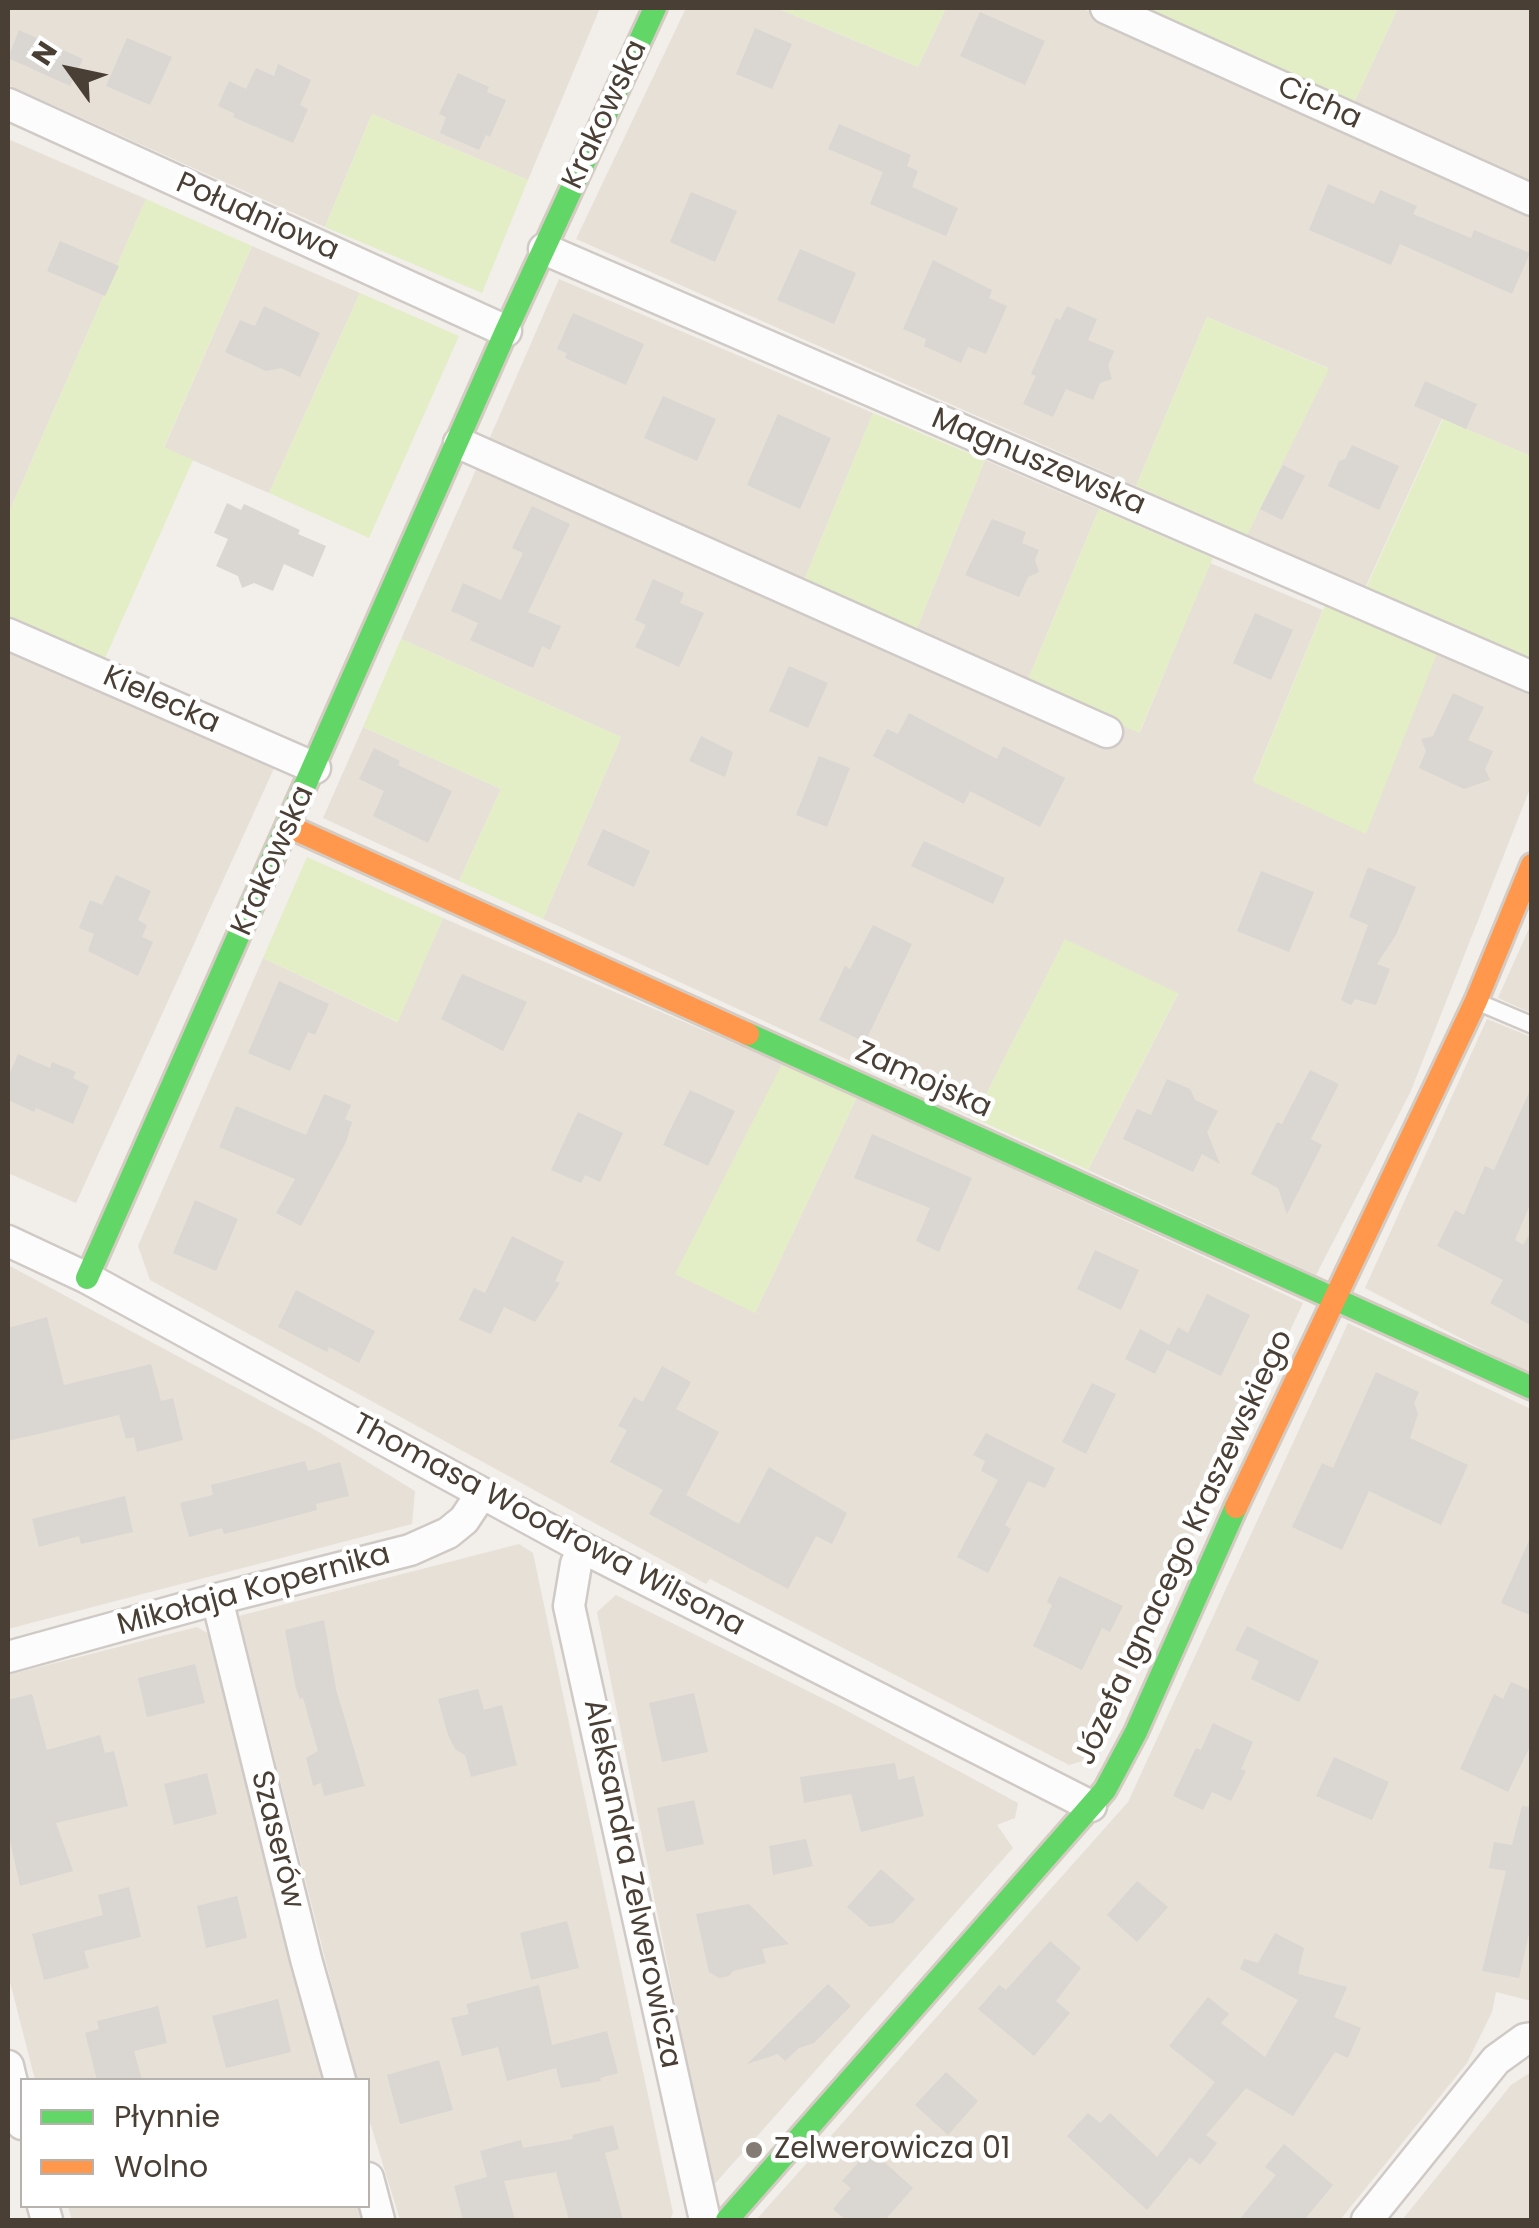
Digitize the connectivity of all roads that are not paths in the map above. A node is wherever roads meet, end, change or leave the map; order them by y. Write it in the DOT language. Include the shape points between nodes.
graph roads {
  1 [pos="655,8"];
  2 [pos="1106,8"];
  3 [pos="8,104"];
  4 [pos="1532,200"];
  5 [pos="544,249"];
  6 [pos="506,331"];
  7 [pos="459,442"];
  8 [pos="8,634"];
  9 [pos="1532,676"];
  10 [pos="1108,732"];
  11 [pos="315,768"];
  12 [pos="290,826"];
  13 [pos="1532,865"];
  14 [pos="1476,1001"];
  15 [pos="1532,1025"];
  16 [pos="8,1240"];
  17 [pos="88,1278"];
  18 [pos="1333,1300"];
  19 [pos="1532,1388"];
  20 [pos="482,1493"];
  21 [pos="583,1548"];
  22 [pos="217,1599"];
  23 [pos="8,1657"];
  24 [pos="1091,1806"];
  25 [pos="1528,2038"];
  26 [pos="8,2066"];
  27 [pos="339,2078"];
  28 [pos="20,2116"];
  29 [pos="370,2186"];
  30 [pos="379,2220"];
  31 [pos="705,2220"];
  32 [pos="727,2220"];
  33 [pos="1367,2220"];
  1 -- 5 [label="street, Krakowska"];
  2 -- 4 [label="street, Cicha"];
  3 -- 6 [label="street, Południowa"];
  5 -- 6 [label="street, Krakowska"];
  5 -- 9 [label="street, Magnuszewska"];
  6 -- 7 [label="street, Krakowska"];
  7 -- 10 [label="street"];
  7 -- 11 [label="street, Krakowska"];
  8 -- 11 [label="street, Kielecka"];
  11 -- 12 [label="street, Krakowska"];
  12 -- 17 [label="street, Krakowska"];
  12 -- 18 [label="street, Zamojska"];
  13 -- 14 [label="street, Józefa Ignacego Kraszewskiego"];
  14 -- 15 [label="lane"];
  14 -- 18 [label="street, Józefa Ignacego Kraszewskiego"];
  16 -- 17 [label="street, Thomasa Woodrowa Wilsona"];
  17 -- 20 [label="street, Thomasa Woodrowa Wilsona"];
  18 -- 19 [label="street, Zamojska"];
  18 -- 24 [label="street, Józefa Ignacego Kraszewskiego" via="1136,1732"];
  20 -- 21 [label="street, Thomasa Woodrowa Wilsona"];
  20 -- 22 [label="street, Mikołaja Kopernika" via="456,1526 410,1550"];
  21 -- 24 [label="street, Thomasa Woodrowa Wilsona"];
  21 -- 31 [label="street, Aleksandra Zelwerowicza" via="569,1606"];
  22 -- 23 [label="street, Mikołaja Kopernika"];
  22 -- 27 [label="street, Szaserów"];
  24 -- 32 [label="street, Józefa Ignacego Kraszewskiego"];
  25 -- 33 [label="street" via="1496,2060"];
  26 -- 28 [label="street"];
  29 -- 30 [label="street"];
}
